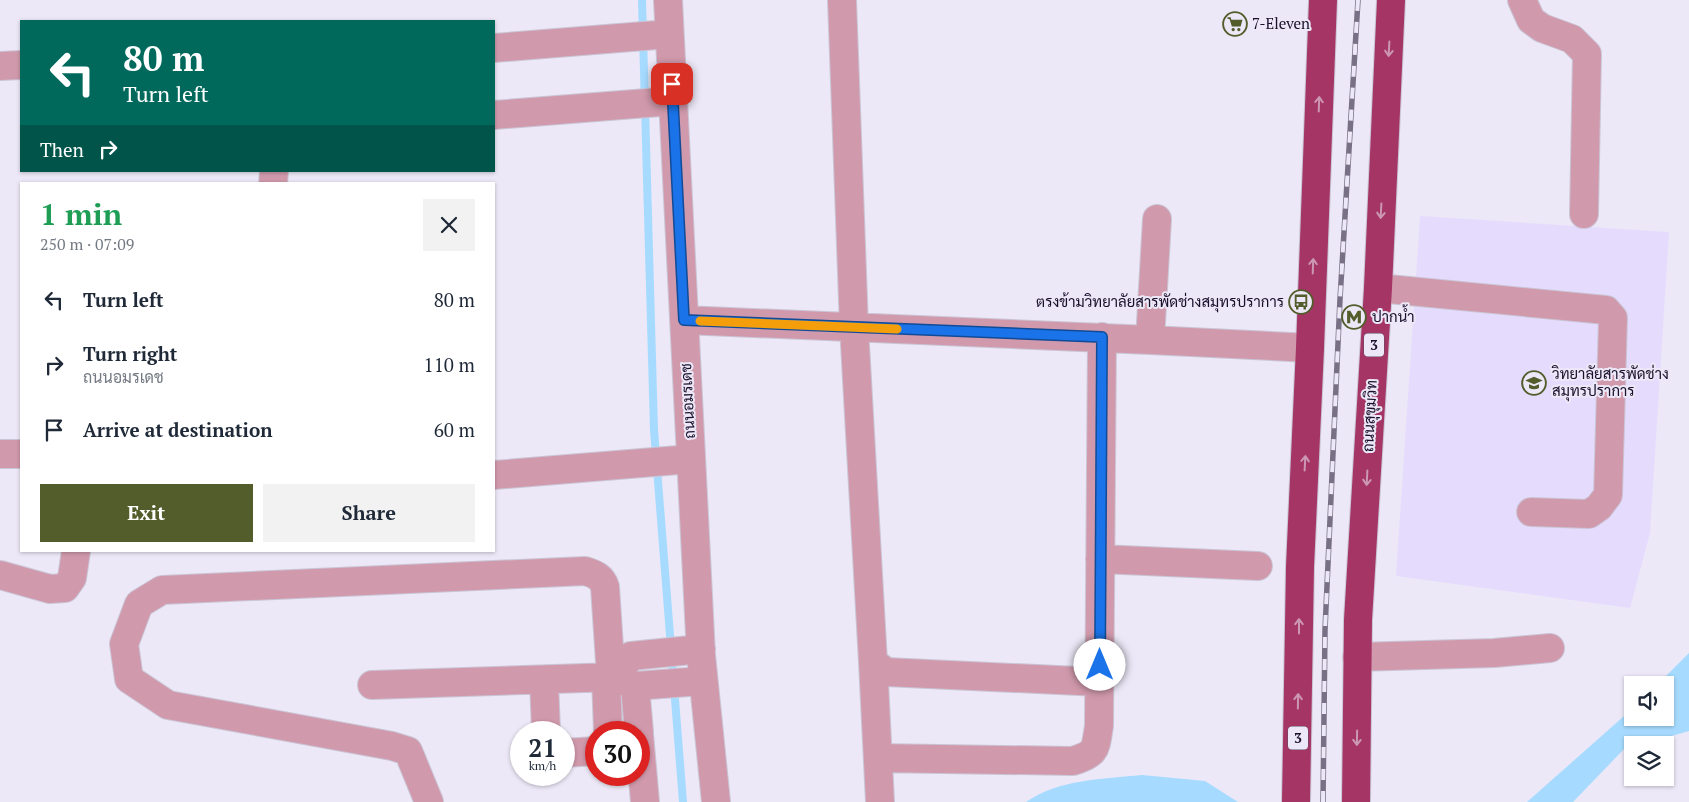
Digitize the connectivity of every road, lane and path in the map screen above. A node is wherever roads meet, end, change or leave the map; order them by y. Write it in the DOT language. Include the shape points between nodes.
graph roads {
  1 [pos="668,0"];
  2 [pos="842,0"];
  3 [pos="1323,0"];
  4 [pos="1392,0"];
  5 [pos="1522,0"];
  6 [pos="667,35"];
  7 [pos="495,48"];
  8 [pos="20,65"];
  9 [pos="0,66"];
  10 [pos="670,101"];
  11 [pos="495,114"];
  12 [pos="1584,214"];
  13 [pos="1157,219"];
  14 [pos="1378,288"];
  15 [pos="684,320"];
  16 [pos="854,327"];
  17 [pos="1102,337"];
  18 [pos="1150,340"];
  19 [pos="1310,348"];
  20 [pos="0,454"];
  21 [pos="20,454"];
  22 [pos="667,461"];
  23 [pos="495,476"];
  24 [pos="1531,512"];
  25 [pos="76,552"];
  26 [pos="1100,559"];
  27 [pos="1258,566"];
  28 [pos="0,575"];
  29 [pos="1550,648"];
  30 [pos="683,651"];
  31 [pos="1357,656"];
  32 [pos="873,662"];
  33 [pos="544,680"];
  34 [pos="617,680"];
  35 [pos="685,682"];
  36 [pos="1100,682"];
  37 [pos="372,685"];
  38 [pos="546,721"];
  39 [pos="610,721"];
  40 [pos="634,721"];
  41 [pos="878,758"];
  42 [pos="644,786"];
  43 [pos="429,802"];
  44 [pos="645,802"];
  45 [pos="716,802"];
  46 [pos="880,802"];
  47 [pos="1296,802"];
  48 [pos="1356,802"];
  1 -- 6 [label="street, ถนนอมรเดช"];
  2 -- 16 [label="street"];
  19 -- 3 [label="highway, 3, one-way"];
  4 -- 14 [label="highway, ถนนสุขุมวิท / 3, one-way"];
  5 -- 12 [label="street" via="1531,20 1542,28 1572,39 1587,54"];
  6 -- 7 [label="street"];
  6 -- 10 [label="street, ถนนอมรเดช"];
  8 -- 9 [label="street"];
  10 -- 11 [label="street"];
  10 -- 15 [label="street, ถนนอมรเดช"];
  13 -- 18 [label="street"];
  14 -- 24 [label="street" via="1606,310 1613,318 1608,495 1589,514"];
  14 -- 31 [label="highway, ถนนสุขุมวิท / 3, one-way"];
  15 -- 16 [label="street"];
  15 -- 22 [label="street, ถนนอมรเดช"];
  16 -- 17 [label="street"];
  16 -- 32 [label="street"];
  17 -- 18 [label="street"];
  17 -- 26 [label="street"];
  18 -- 19 [label="street"];
  47 -- 19 [label="highway, 3, one-way" via="1300,567"];
  20 -- 21 [label="street"];
  22 -- 23 [label="street"];
  22 -- 30 [label="street, ถนนอมรเดช"];
  25 -- 28 [label="street" via="72,578 66,588 50,589"];
  26 -- 27 [label="street"];
  26 -- 36 [label="street"];
  29 -- 31 [label="street" via="1494,653"];
  30 -- 34 [label="street" via="631,656"];
  30 -- 35 [label="street, ถนนอมรเดช"];
  31 -- 48 [label="highway, ถนนสุขุมวิท / 3, one-way"];
  32 -- 36 [label="street" via="886,672"];
  32 -- 41 [label="street"];
  33 -- 34 [label="street"];
  33 -- 37 [label="street"];
  33 -- 38 [label="street"];
  34 -- 35 [label="street"];
  34 -- 39 [label="street"];
  34 -- 40 [label="street"];
  34 -- 43 [label="street" via="605,587 602,580 585,571 162,590 140,604 124,644 129,679 168,705 408,751"];
  35 -- 45 [label="street, ถนนอมรเดช"];
  36 -- 41 [label="street" via="1100,726 1095,747 1084,757 1072,761"];
  41 -- 46 [label="street"];
  42 -- 44 [label="street"];
}
